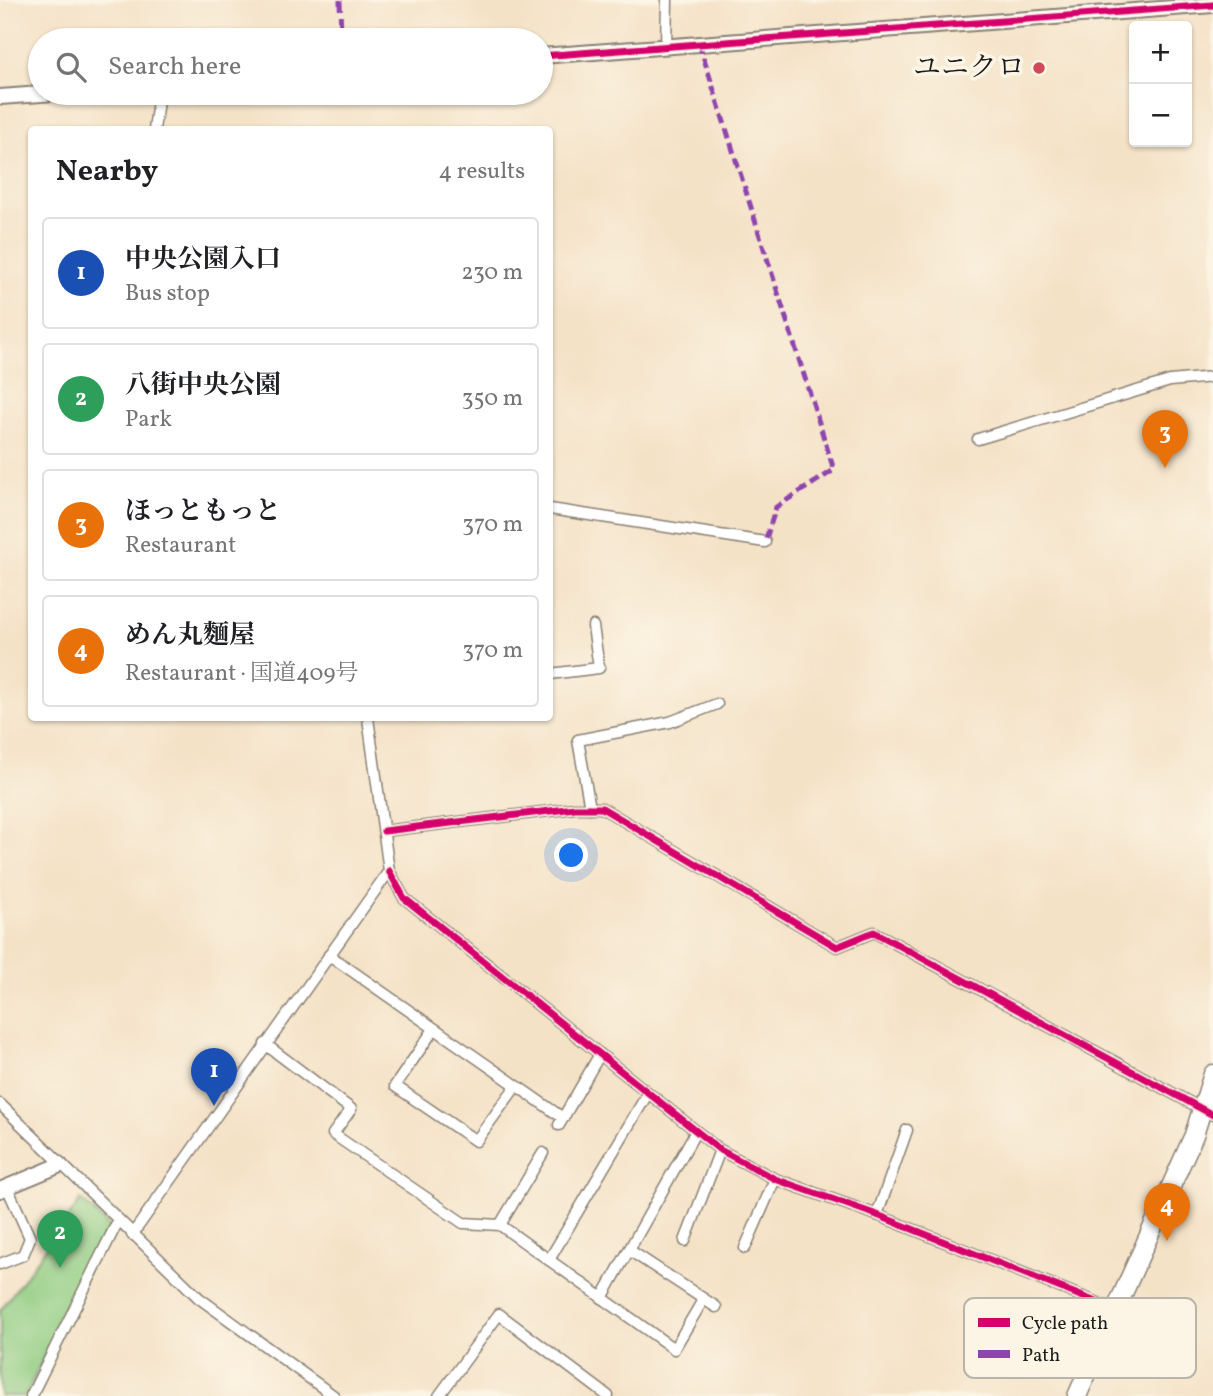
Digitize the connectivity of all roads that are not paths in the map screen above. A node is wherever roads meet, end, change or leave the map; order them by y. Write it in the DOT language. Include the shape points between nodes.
graph roads {
  1 [pos="667,0"];
  2 [pos="1213,5"];
  3 [pos="666,46"];
  4 [pos="553,55"];
  5 [pos="28,95"];
  6 [pos="0,97"];
  7 [pos="157,105"];
  8 [pos="155,126"];
  9 [pos="1213,377"];
  10 [pos="978,439"];
  11 [pos="553,509"];
  12 [pos="765,542"];
  13 [pos="593,625"];
  14 [pos="553,674"];
  15 [pos="717,704"];
  16 [pos="368,721"];
  17 [pos="590,808"];
  18 [pos="384,831"];
  19 [pos="389,871"];
  20 [pos="329,955"];
  21 [pos="434,1029"];
  22 [pos="265,1044"];
  23 [pos="600,1054"];
  24 [pos="1213,1074"];
  25 [pos="516,1086"];
  26 [pos="648,1093"];
  27 [pos="0,1104"];
  28 [pos="1208,1113"];
  29 [pos="5,1116"];
  30 [pos="907,1130"];
  31 [pos="696,1131"];
  32 [pos="720,1150"];
  33 [pos="543,1153"];
  34 [pos="60,1165"];
  35 [pos="775,1179"];
  36 [pos="3,1189"];
  37 [pos="877,1215"];
  38 [pos="117,1221"];
  39 [pos="500,1225"];
  40 [pos="132,1235"];
  41 [pos="685,1241"];
  42 [pos="745,1248"];
  43 [pos="629,1250"];
  44 [pos="549,1260"];
  45 [pos="0,1264"];
  46 [pos="602,1298"];
  47 [pos="1086,1298"];
  48 [pos="1122,1298"];
  49 [pos="703,1300"];
  50 [pos="716,1307"];
  51 [pos="1085,1378"];
  52 [pos="31,1396"];
  53 [pos="334,1396"];
  54 [pos="439,1396"];
  55 [pos="608,1396"];
  56 [pos="1077,1396"];
  1 -- 3 [label="street"];
  2 -- 3 [label="street"];
  3 -- 4 [label="street"];
  5 -- 6 [label="street"];
  7 -- 8 [label="street"];
  9 -- 10 [label="street" via="1170,381"];
  11 -- 12 [label="street"];
  13 -- 14 [label="street" via="599,668"];
  15 -- 17 [label="street" via="670,722 578,740"];
  16 -- 18 [label="street"];
  17 -- 18 [label="street"];
  17 -- 28 [label="street" via="602,808 837,947 874,932"];
  18 -- 19 [label="street"];
  19 -- 20 [label="street"];
  19 -- 23 [label="street" via="404,898"];
  20 -- 21 [label="street"];
  20 -- 22 [label="street"];
  21 -- 25 [label="street"];
  21 -- 25 [label="street" via="395,1086 476,1142"];
  22 -- 39 [label="street" via="351,1109 333,1135 463,1223"];
  22 -- 40 [label="street"];
  23 -- 25 [label="street" via="561,1122"];
  23 -- 26 [label="street"];
  24 -- 28 [label="highway"];
  26 -- 31 [label="street"];
  26 -- 44 [label="street"];
  27 -- 29 [label="street"];
  28 -- 48 [label="highway"];
  29 -- 34 [label="street"];
  30 -- 37 [label="street"];
  31 -- 32 [label="street"];
  31 -- 43 [label="street"];
  32 -- 35 [label="street"];
  32 -- 41 [label="street"];
  33 -- 39 [label="street"];
  34 -- 36 [label="street"];
  34 -- 38 [label="street"];
  35 -- 37 [label="street"];
  35 -- 42 [label="street"];
  36 -- 45 [label="street" via="30,1238 23,1255"];
  37 -- 47 [label="street"];
  38 -- 40 [label="street"];
  38 -- 52 [label="street"];
  39 -- 44 [label="street"];
  40 -- 53 [label="street" via="199,1298"];
  43 -- 46 [label="street"];
  43 -- 49 [label="street"];
  44 -- 46 [label="street"];
  46 -- 49 [label="street" via="674,1349"];
  49 -- 50 [label="street"];
  51 -- 56 [label="highway"];
  54 -- 55 [label="street" via="499,1314"];
}
